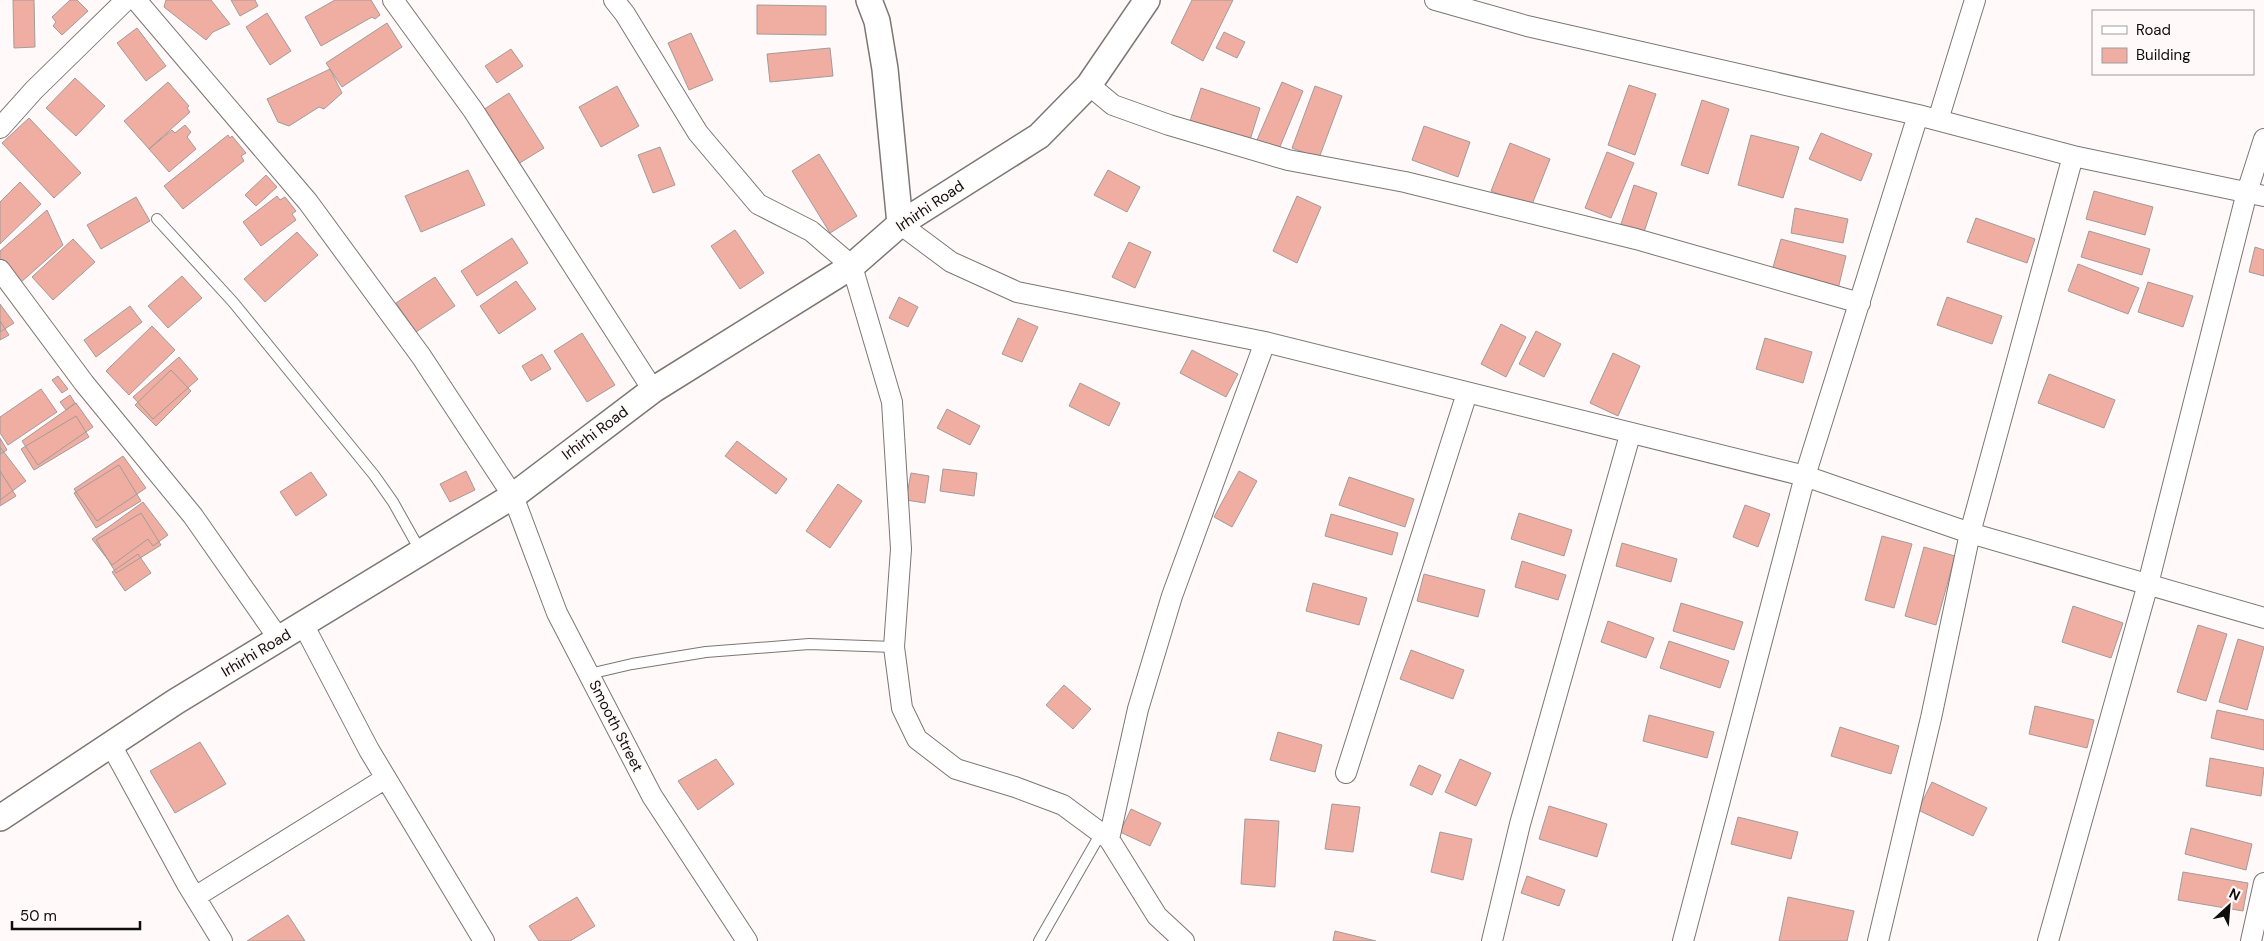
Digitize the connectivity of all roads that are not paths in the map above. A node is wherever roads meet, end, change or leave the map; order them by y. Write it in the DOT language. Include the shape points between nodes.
graph roads {
  1 [pos="126,0"];
  2 [pos="136,0"];
  3 [pos="394,0"];
  4 [pos="614,0"];
  5 [pos="869,0"];
  6 [pos="1147,0"];
  7 [pos="1434,0"];
  8 [pos="1975,0"];
  9 [pos="1089,85"];
  10 [pos="1918,115"];
  11 [pos="1938,120"];
  12 [pos="0,128"];
  13 [pos="2264,139"];
  14 [pos="2073,156"];
  15 [pos="2255,194"];
  16 [pos="157,219"];
  17 [pos="900,224"];
  18 [pos="852,266"];
  19 [pos="0,270"];
  20 [pos="1860,303"];
  21 [pos="1264,342"];
  22 [pos="653,390"];
  23 [pos="1467,393"];
  24 [pos="1630,434"];
  25 [pos="1805,476"];
  26 [pos="512,496"];
  27 [pos="1970,533"];
  28 [pos="422,552"];
  29 [pos="2148,584"];
  30 [pos="2264,618"];
  31 [pos="303,624"];
  32 [pos="279,639"];
  33 [pos="894,647"];
  34 [pos="589,674"];
  35 [pos="110,744"];
  36 [pos="1346,773"];
  37 [pos="386,778"];
  38 [pos="0,818"];
  39 [pos="1105,836"];
  40 [pos="2264,883"];
  41 [pos="195,897"];
  42 [pos="222,941"];
  43 [pos="484,941"];
  44 [pos="747,941"];
  45 [pos="1039,941"];
  46 [pos="1184,941"];
  47 [pos="1492,941"];
  48 [pos="1684,941"];
  49 [pos="1878,941"];
  50 [pos="2048,941"];
  51 [pos="2251,941"];
  1 -- 12 [label="street"];
  2 -- 26 [label="street, Smooth Street" via="308,202 421,356"];
  3 -- 22 [label="street" via="473,110"];
  4 -- 18 [label="street" via="698,133 730,174 758,204 811,232"];
  5 -- 17 [label="street" via="877,22 885,69"];
  6 -- 9 [label="street, Irhirhi Road"];
  7 -- 10 [label="street" via="1528,26"];
  8 -- 11 [label="street"];
  9 -- 17 [label="street, Irhirhi Road" via="1039,136"];
  9 -- 20 [label="street" via="1113,104 1141,115 1288,160 1405,182 1636,239"];
  10 -- 11 [label="street"];
  10 -- 20 [label="street"];
  11 -- 14 [label="street"];
  13 -- 15 [label="street"];
  14 -- 15 [label="street"];
  14 -- 27 [label="street"];
  15 -- 29 [label="street"];
  16 -- 28 [label="lane" via="233,302 374,475"];
  17 -- 18 [label="street, Irhirhi Road"];
  17 -- 21 [label="street" via="951,262 1017,292"];
  18 -- 22 [label="street, Irhirhi Road"];
  18 -- 33 [label="street" via="892,402 901,549"];
  19 -- 32 [label="street" via="84,383 194,516"];
  20 -- 25 [label="street"];
  21 -- 23 [label="street"];
  21 -- 39 [label="street" via="1172,596"];
  22 -- 26 [label="street, Irhirhi Road"];
  23 -- 24 [label="street"];
  23 -- 36 [label="street"];
  24 -- 25 [label="street"];
  24 -- 47 [label="street" via="1520,824"];
  25 -- 27 [label="street"];
  25 -- 48 [label="street"];
  26 -- 28 [label="street, Irhirhi Road"];
  26 -- 34 [label="street, Smooth Street" via="558,613"];
  27 -- 29 [label="street"];
  27 -- 49 [label="street" via="1931,718"];
  28 -- 31 [label="street, Irhirhi Road"];
  29 -- 30 [label="street"];
  29 -- 50 [label="street"];
  31 -- 32 [label="street, Irhirhi Road"];
  31 -- 37 [label="street"];
  32 -- 35 [label="street, Irhirhi Road"];
  33 -- 34 [label="lane" via="809,644 706,652"];
  33 -- 39 [label="street" via="902,708 917,739 956,769 1063,805"];
  34 -- 44 [label="street, Smooth Street" via="652,796"];
  35 -- 38 [label="street, Irhirhi Road"];
  35 -- 41 [label="street"];
  37 -- 41 [label="street"];
  37 -- 43 [label="street"];
  39 -- 45 [label="lane"];
  39 -- 46 [label="street" via="1157,916"];
  40 -- 51 [label="street"];
  41 -- 42 [label="street"];
}
